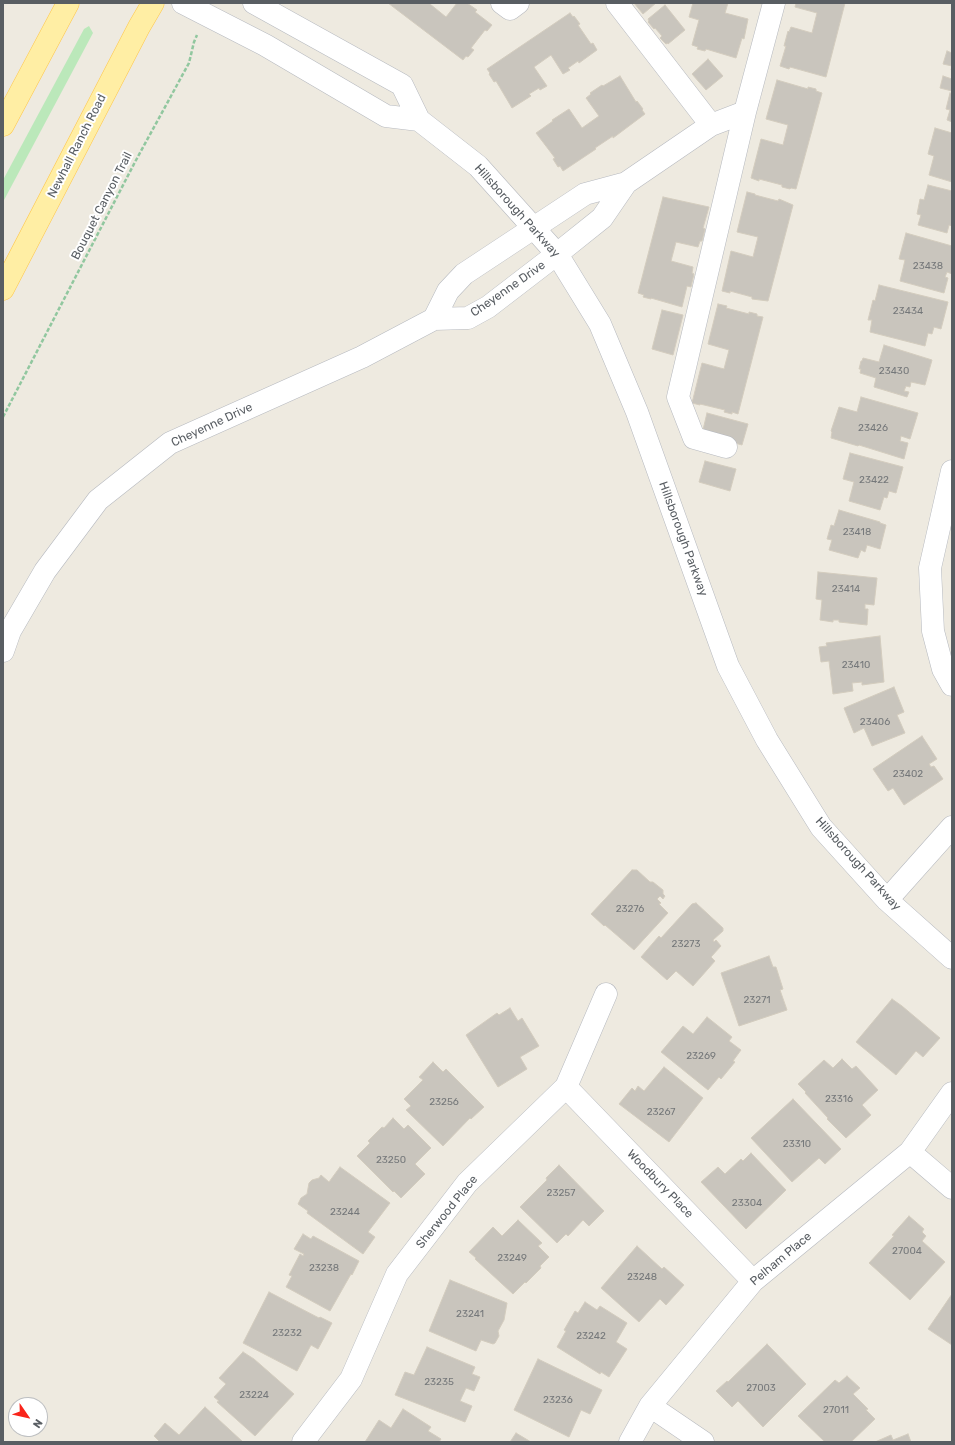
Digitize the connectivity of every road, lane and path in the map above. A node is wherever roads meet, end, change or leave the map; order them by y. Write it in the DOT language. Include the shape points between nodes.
graph roads {
  1 [pos="68,3"];
  2 [pos="153,3"];
  3 [pos="183,3"];
  4 [pos="254,3"];
  5 [pos="502,3"];
  6 [pos="518,3"];
  7 [pos="617,3"];
  8 [pos="774,3"];
  9 [pos="207,16"];
  10 [pos="744,112"];
  11 [pos="419,120"];
  12 [pos="3,125"];
  13 [pos="711,125"];
  14 [pos="626,183"];
  15 [pos="534,228"];
  16 [pos="557,254"];
  17 [pos="3,289"];
  18 [pos="434,319"];
  19 [pos="3,417"];
  20 [pos="726,446"];
  21 [pos="952,471"];
  22 [pos="3,651"];
  23 [pos="948,677"];
  24 [pos="952,827"];
  25 [pos="887,900"];
  26 [pos="952,958"];
  27 [pos="606,994"];
  28 [pos="566,1087"];
  29 [pos="952,1093"];
  30 [pos="910,1152"];
  31 [pos="952,1188"];
  32 [pos="753,1281"];
  33 [pos="650,1406"];
  34 [pos="303,1442"];
  35 [pos="630,1442"];
  36 [pos="703,1442"];
  1 -- 12 [label="main road"];
  2 -- 17 [label="main road, Newhall Ranch Road" via="138,27"];
  3 -- 9 [label="street"];
  4 -- 11 [label="street, Hillsborough Parkway" via="402,85"];
  5 -- 6 [label="street" via="510,9"];
  7 -- 13 [label="street"];
  8 -- 10 [label="street"];
  9 -- 11 [label="street" via="265,45 386,116"];
  9 -- 19 [label="path, Bouquet Canyon Trail" via="194,42 189,63"];
  10 -- 13 [label="street"];
  10 -- 20 [label="street" via="678,397 694,438"];
  11 -- 15 [label="street, Hillsborough Parkway" via="478,166"];
  13 -- 14 [label="street"];
  14 -- 15 [label="street" via="585,194"];
  14 -- 16 [label="street, Cheyenne Drive" via="602,218"];
  15 -- 16 [label="street, Hillsborough Parkway"];
  15 -- 18 [label="street" via="464,274 448,291"];
  16 -- 18 [label="street, Cheyenne Drive" via="488,307 468,318"];
  16 -- 25 [label="street, Hillsborough Parkway" via="600,324 637,412 728,666 767,740 821,827"];
  18 -- 22 [label="street, Cheyenne Drive" via="362,357 170,443 98,500 45,571 10,631"];
  21 -- 23 [label="street" via="930,568 933,630"];
  24 -- 25 [label="street"];
  25 -- 26 [label="street, Hillsborough Parkway"];
  27 -- 28 [label="street, Sherwood Place"];
  28 -- 32 [label="street, Woodbury Place"];
  28 -- 34 [label="street, Sherwood Place" via="467,1183 397,1274 351,1379"];
  29 -- 30 [label="street, Pelham Place"];
  30 -- 31 [label="street"];
  30 -- 32 [label="street, Pelham Place"];
  32 -- 33 [label="street, Pelham Place"];
  33 -- 35 [label="street, Pelham Place"];
  33 -- 36 [label="street"];
}
